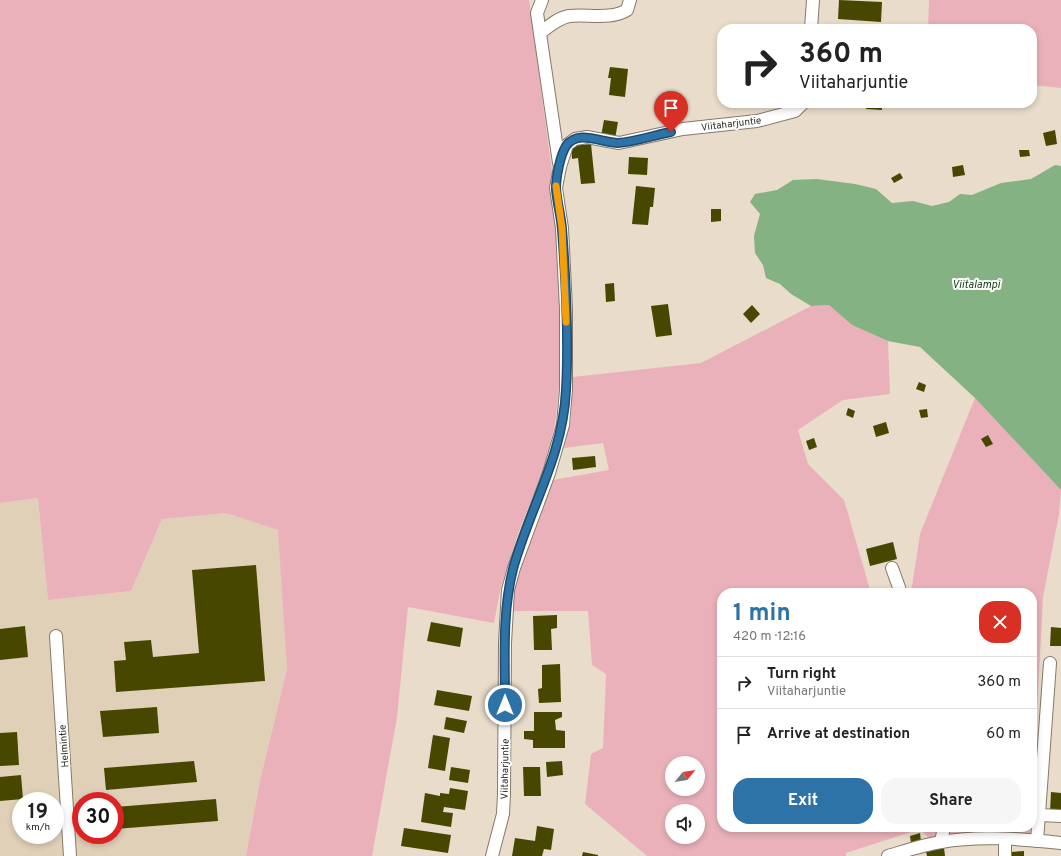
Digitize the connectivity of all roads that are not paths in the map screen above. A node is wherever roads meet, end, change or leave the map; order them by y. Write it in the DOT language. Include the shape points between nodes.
graph roads {
  1 [pos="542,0"];
  2 [pos="630,0"];
  3 [pos="813,0"];
  4 [pos="811,24"];
  5 [pos="540,33"];
  6 [pos="798,108"];
  7 [pos="560,167"];
  8 [pos="892,568"];
  9 [pos="899,588"];
  10 [pos="56,636"];
  11 [pos="1050,663"];
  12 [pos="1039,815"];
  13 [pos="1061,816"];
  14 [pos="943,832"];
  15 [pos="1005,839"];
  16 [pos="1037,841"];
  17 [pos="941,842"];
  18 [pos="1061,843"];
  19 [pos="913,854"];
  20 [pos="70,856"];
  21 [pos="492,856"];
  22 [pos="888,856"];
  23 [pos="1005,856"];
  1 -- 5 [label="street" via="537,13"];
  2 -- 5 [label="street" via="627,10 619,15 569,16 557,20"];
  3 -- 4 [label="street"];
  5 -- 7 [label="street"];
  6 -- 7 [label="street, Viitaharjuntie" via="757,121 683,129 619,143 587,137 575,139 567,145"];
  7 -- 21 [label="street, Viitaharjuntie" via="556,188 562,228 566,309 564,418 549,473 508,590 504,794"];
  8 -- 9 [label="street"];
  10 -- 20 [label="street, Helmintie"];
  11 -- 12 [label="street"];
  12 -- 13 [label="street"];
  12 -- 16 [label="street"];
  14 -- 17 [label="street"];
  15 -- 16 [label="street"];
  15 -- 17 [label="street"];
  15 -- 23 [label="street"];
  16 -- 18 [label="street"];
  17 -- 19 [label="street"];
  19 -- 22 [label="street"];
}
